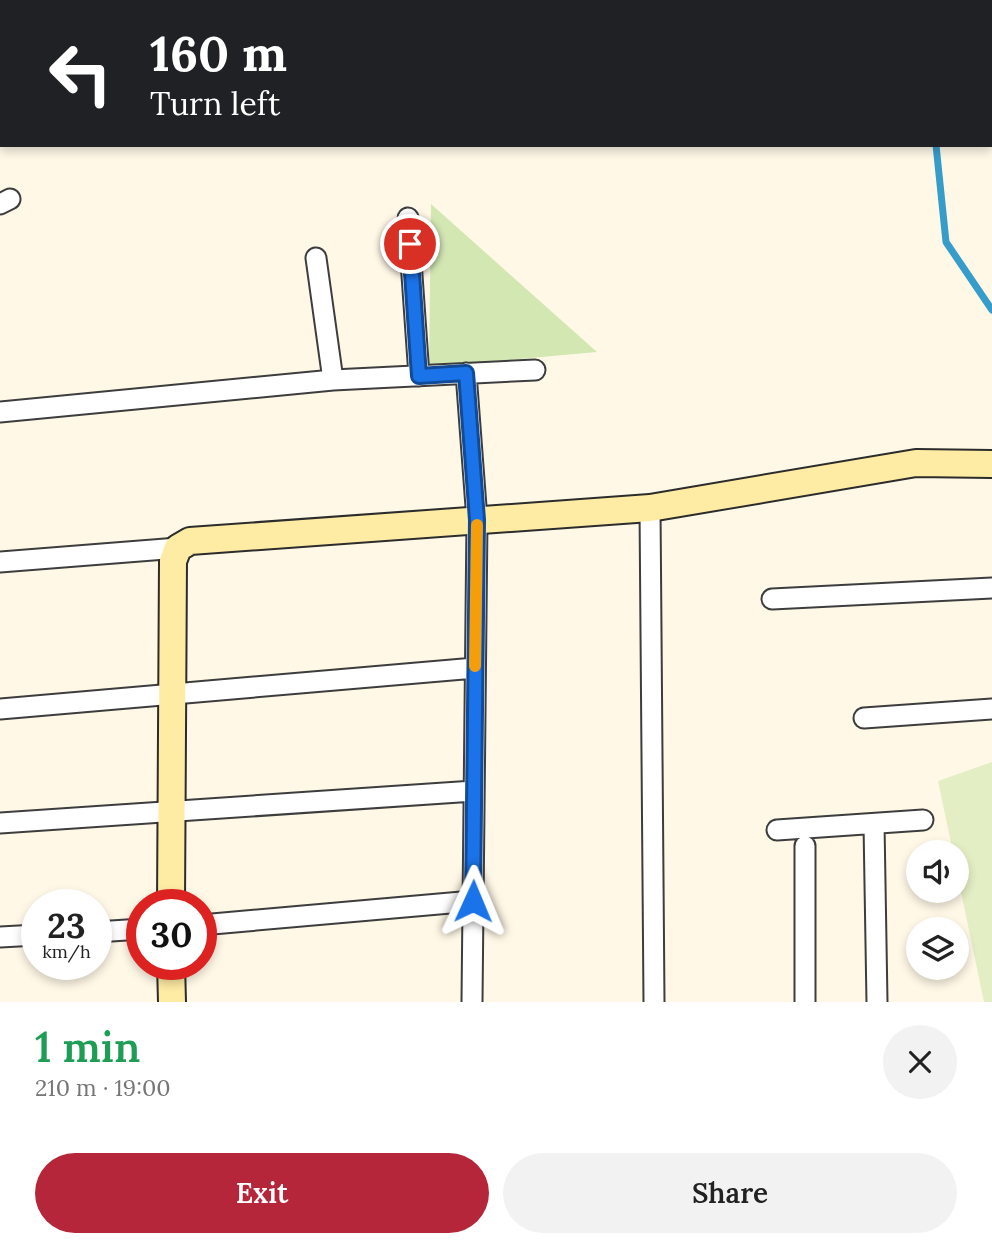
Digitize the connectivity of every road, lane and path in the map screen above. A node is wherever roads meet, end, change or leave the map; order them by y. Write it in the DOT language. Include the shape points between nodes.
graph roads {
  1 [pos="408,218"];
  2 [pos="316,258"];
  3 [pos="535,370"];
  4 [pos="466,373"];
  5 [pos="419,376"];
  6 [pos="333,380"];
  7 [pos="0,412"];
  8 [pos="992,464"];
  9 [pos="650,508"];
  10 [pos="477,520"];
  11 [pos="178,548"];
  12 [pos="0,562"];
  13 [pos="992,588"];
  14 [pos="772,599"];
  15 [pos="475,668"];
  16 [pos="174,695"];
  17 [pos="0,709"];
  18 [pos="992,709"];
  19 [pos="864,718"];
  20 [pos="474,791"];
  21 [pos="173,812"];
  22 [pos="923,820"];
  23 [pos="0,823"];
  24 [pos="874,824"];
  25 [pos="777,830"];
  26 [pos="804,846"];
  27 [pos="171,889"];
  28 [pos="473,901"];
  29 [pos="217,924"];
  30 [pos="21,936"];
  31 [pos="0,937"];
  32 [pos="172,980"];
  33 [pos="173,1002"];
  34 [pos="472,1002"];
  35 [pos="654,1002"];
  36 [pos="805,1002"];
  37 [pos="877,1002"];
  1 -- 5 [label="street"];
  2 -- 6 [label="street"];
  3 -- 4 [label="street"];
  4 -- 5 [label="street"];
  4 -- 10 [label="street"];
  5 -- 6 [label="street"];
  6 -- 7 [label="street"];
  8 -- 9 [label="street" via="916,463"];
  9 -- 10 [label="street"];
  9 -- 35 [label="street"];
  10 -- 11 [label="street" via="190,541"];
  10 -- 15 [label="street"];
  11 -- 12 [label="street"];
  11 -- 16 [label="street" via="173,561"];
  13 -- 14 [label="street"];
  15 -- 16 [label="street"];
  15 -- 20 [label="street"];
  16 -- 17 [label="street"];
  16 -- 21 [label="street"];
  18 -- 19 [label="street"];
  20 -- 21 [label="street"];
  20 -- 28 [label="street"];
  21 -- 23 [label="street"];
  21 -- 27 [label="street"];
  22 -- 24 [label="street"];
  24 -- 25 [label="street"];
  24 -- 37 [label="street"];
  26 -- 36 [label="street"];
  28 -- 29 [label="street"];
  28 -- 34 [label="street"];
  30 -- 31 [label="street"];
  32 -- 33 [label="street"];
}
